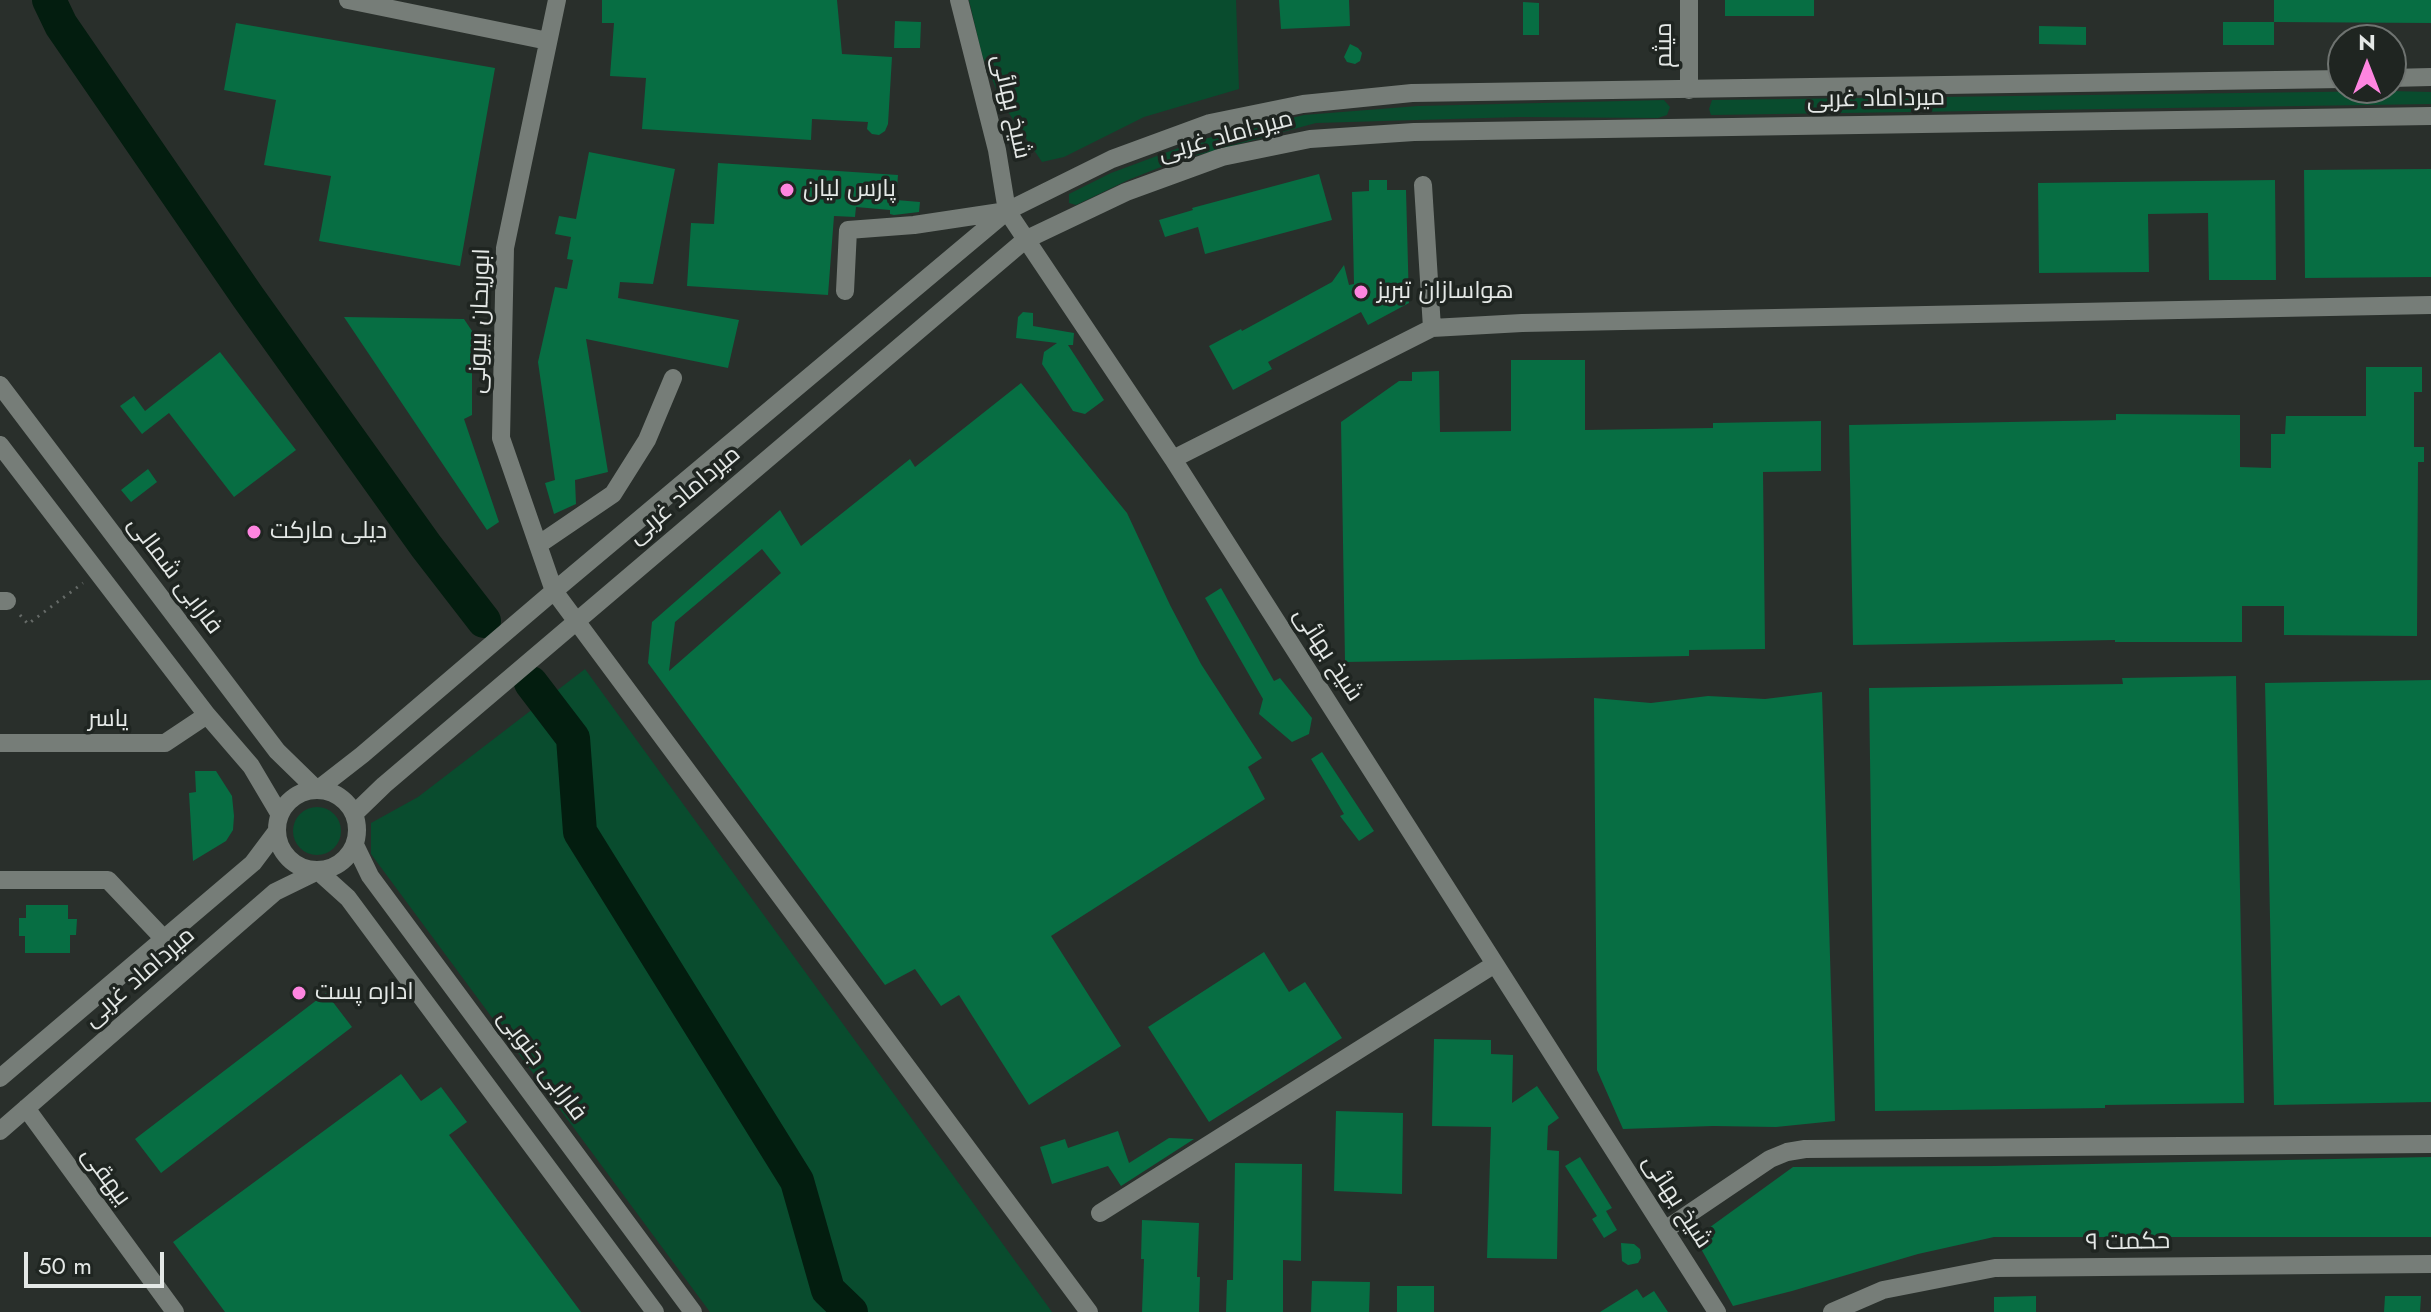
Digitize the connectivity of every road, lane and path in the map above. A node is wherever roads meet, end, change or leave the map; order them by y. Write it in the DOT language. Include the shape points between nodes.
graph roads {
  1 [pos="348,0"];
  2 [pos="557,0"];
  3 [pos="959,0"];
  4 [pos="1689,0"];
  5 [pos="548,41"];
  6 [pos="2431,77"];
  7 [pos="2407,78"];
  8 [pos="2327,79"];
  9 [pos="1689,90"];
  10 [pos="2431,116"];
  11 [pos="1423,185"];
  12 [pos="1007,211"];
  13 [pos="1025,240"];
  14 [pos="845,291"];
  15 [pos="2431,305"];
  16 [pos="1432,328"];
  17 [pos="673,378"];
  18 [pos="0,385"];
  19 [pos="0,445"];
  20 [pos="1173,459"];
  21 [pos="538,545"];
  22 [pos="99,572"];
  23 [pos="554,591"];
  24 [pos="3,601"];
  25 [pos="577,620"];
  26 [pos="207,715"];
  27 [pos="0,743"];
  28 [pos="317,790"];
  29 [pos="354,814"];
  30 [pos="278,823"];
  31 [pos="355,845"];
  32 [pos="318,871"];
  33 [pos="0,880"];
  34 [pos="164,939"];
  35 [pos="1495,964"];
  36 [pos="0,1078"];
  37 [pos="26,1108"];
  38 [pos="0,1131"];
  39 [pos="2431,1144"];
  40 [pos="1100,1213"];
  41 [pos="1665,1230"];
  42 [pos="2431,1264"];
  43 [pos="175,1312"];
  44 [pos="655,1312"];
  45 [pos="693,1312"];
  46 [pos="1089,1312"];
  47 [pos="1717,1312"];
  48 [pos="1832,1312"];
  1 -- 5 [label="street"];
  2 -- 5 [label="street, ابوریحان بیرونی"];
  3 -- 12 [label="street, شیخ بهائی"];
  4 -- 9 [label="street, میثم"];
  5 -- 21 [label="street, ابوریحان بیرونی" via="504,264 501,438"];
  6 -- 7 [label="street"];
  8 -- 9 [label="street, میرداماد غربی"];
  9 -- 12 [label="street, میرداماد غربی" via="1412,93 1303,104 1210,123 1112,159"];
  10 -- 13 [label="street, میرداماد غربی" via="1414,132 1310,139 1209,162 1126,192"];
  11 -- 16 [label="street"];
  12 -- 13 [label="street, شیخ بهائی"];
  12 -- 14 [label="street" via="848,230"];
  12 -- 23 [label="street, میرداماد غربی"];
  13 -- 20 [label="street, شیخ بهائی"];
  13 -- 25 [label="street, میرداماد غربی"];
  15 -- 16 [label="street"];
  16 -- 20 [label="street"];
  17 -- 21 [label="street" via="647,440 613,494"];
  18 -- 28 [label="street, فارابی شمالی" via="277,751"];
  19 -- 22 [label="street"];
  20 -- 35 [label="street, شیخ بهائی"];
  21 -- 23 [label="street, ابوریحان بیرونی"];
  22 -- 24 [label="path" via="28,624"];
  22 -- 26 [label="street"];
  23 -- 25 [label="street, ابوریحان بیرونی"];
  23 -- 28 [label="street, میرداماد غربی"];
  25 -- 29 [label="street, میرداماد غربی"];
  25 -- 46 [label="street, ابوریحان بیرونی"];
  26 -- 27 [label="street, یاسر" via="165,743"];
  26 -- 30 [label="street" via="251,766"];
  28 -- 29 [label="street" via="339,797"];
  28 -- 30 [label="street" via="294,797"];
  29 -- 31 [label="street"];
  30 -- 32 [label="street" via="285,855"];
  30 -- 34 [label="street, میرداماد غربی" via="253,863"];
  31 -- 32 [label="street" via="340,864"];
  31 -- 45 [label="street, فارابی جنوبی" via="370,876"];
  32 -- 37 [label="street, میرداماد غربی" via="275,892"];
  32 -- 44 [label="street" via="348,898"];
  33 -- 34 [label="street" via="108,880"];
  34 -- 36 [label="street, میرداماد غربی"];
  35 -- 40 [label="street"];
  35 -- 41 [label="street, شیخ بهائی"];
  37 -- 38 [label="street, میرداماد غربی"];
  37 -- 43 [label="street, بیهقی"];
  39 -- 41 [label="street" via="1805,1149 1770,1159"];
  41 -- 47 [label="street, شیخ بهائی"];
  42 -- 48 [label="street, حکمت ۹" via="1995,1268 1883,1290"];
}
